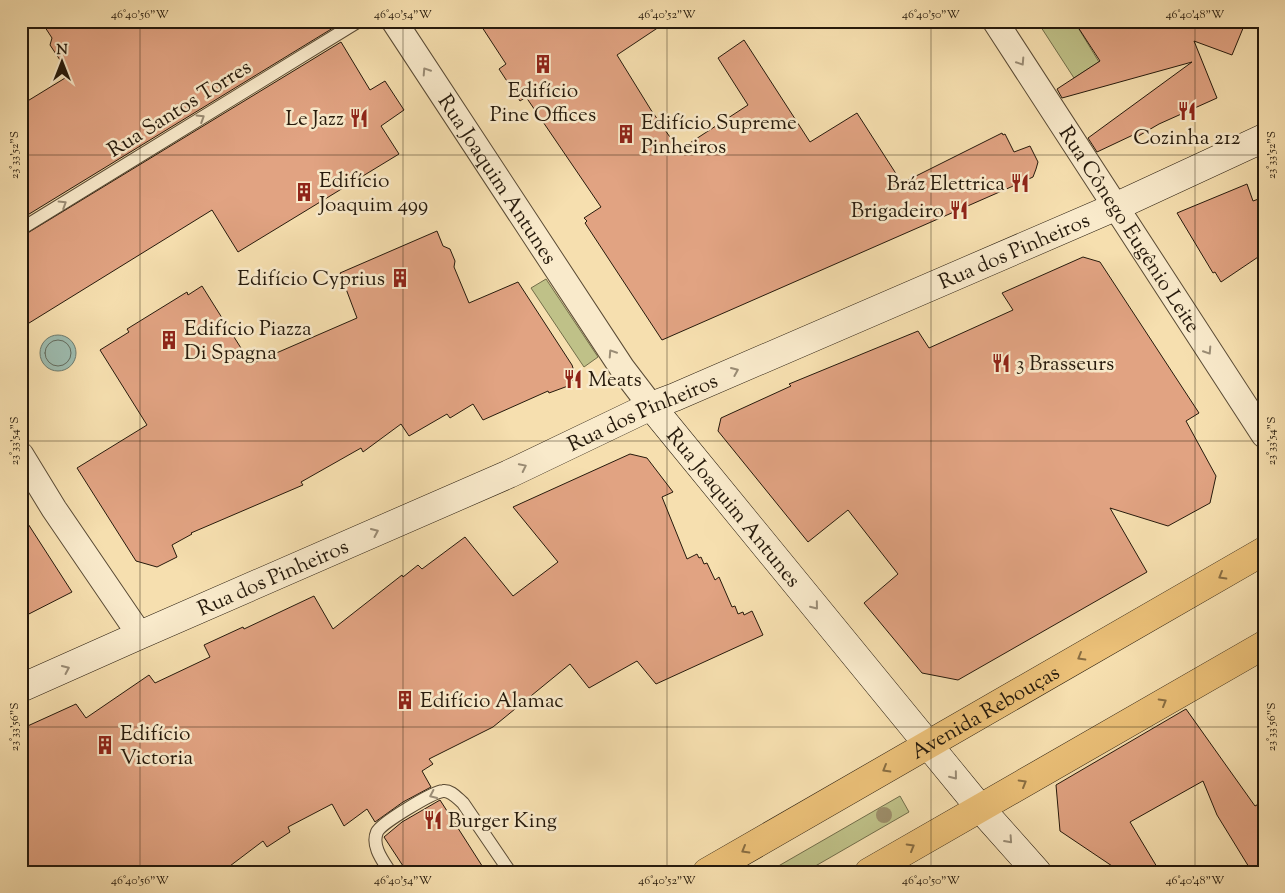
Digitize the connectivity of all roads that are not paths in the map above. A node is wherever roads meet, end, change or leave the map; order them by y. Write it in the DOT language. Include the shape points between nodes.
graph roads {
  1 [pos="359,21"];
  2 [pos="394,21"];
  3 [pos="995,21"];
  4 [pos="1264,138"];
  5 [pos="1115,207"];
  6 [pos="21,229"];
  7 [pos="651,406"];
  8 [pos="1264,436"];
  9 [pos="21,455"];
  10 [pos="1264,552"];
  11 [pos="140,634"];
  12 [pos="1264,645"];
  13 [pos="21,688"];
  14 [pos="928,744"];
  15 [pos="980,808"];
  16 [pos="390,872"];
  17 [pos="510,872"];
  18 [pos="707,872"];
  19 [pos="869,872"];
  20 [pos="1037,872"];
  6 -- 1 [label="lane, Rua Santos Torres, one-way"];
  7 -- 2 [label="street, Rua Joaquim Antunes, one-way" via="622,368"];
  3 -- 5 [label="street, Rua Cônego Eugênio Leite, one-way"];
  4 -- 5 [label="main road, Rua dos Pinheiros"];
  7 -- 5 [label="main road, Rua dos Pinheiros, one-way"];
  5 -- 8 [label="street, Rua Cônego Eugênio Leite, one-way"];
  11 -- 7 [label="main road, Rua dos Pinheiros, one-way" via="509,474"];
  7 -- 14 [label="main road, Rua Joaquim Antunes, one-way"];
  9 -- 11 [label="street"];
  10 -- 14 [label="main road, Avenida Rebouças, one-way"];
  13 -- 11 [label="main road, Rua dos Pinheiros, one-way"];
  15 -- 12 [label="main road, one-way"];
  14 -- 15 [label="main road, Rua Joaquim Antunes, one-way"];
  14 -- 18 [label="main road, Avenida Rebouças, one-way"];
  19 -- 15 [label="main road, one-way"];
  15 -- 20 [label="main road, Rua Joaquim Antunes, one-way"];
  17 -- 16 [label="lane, one-way" via="463,803 445,791 425,799 384,824 377,832 378,852"];
}
